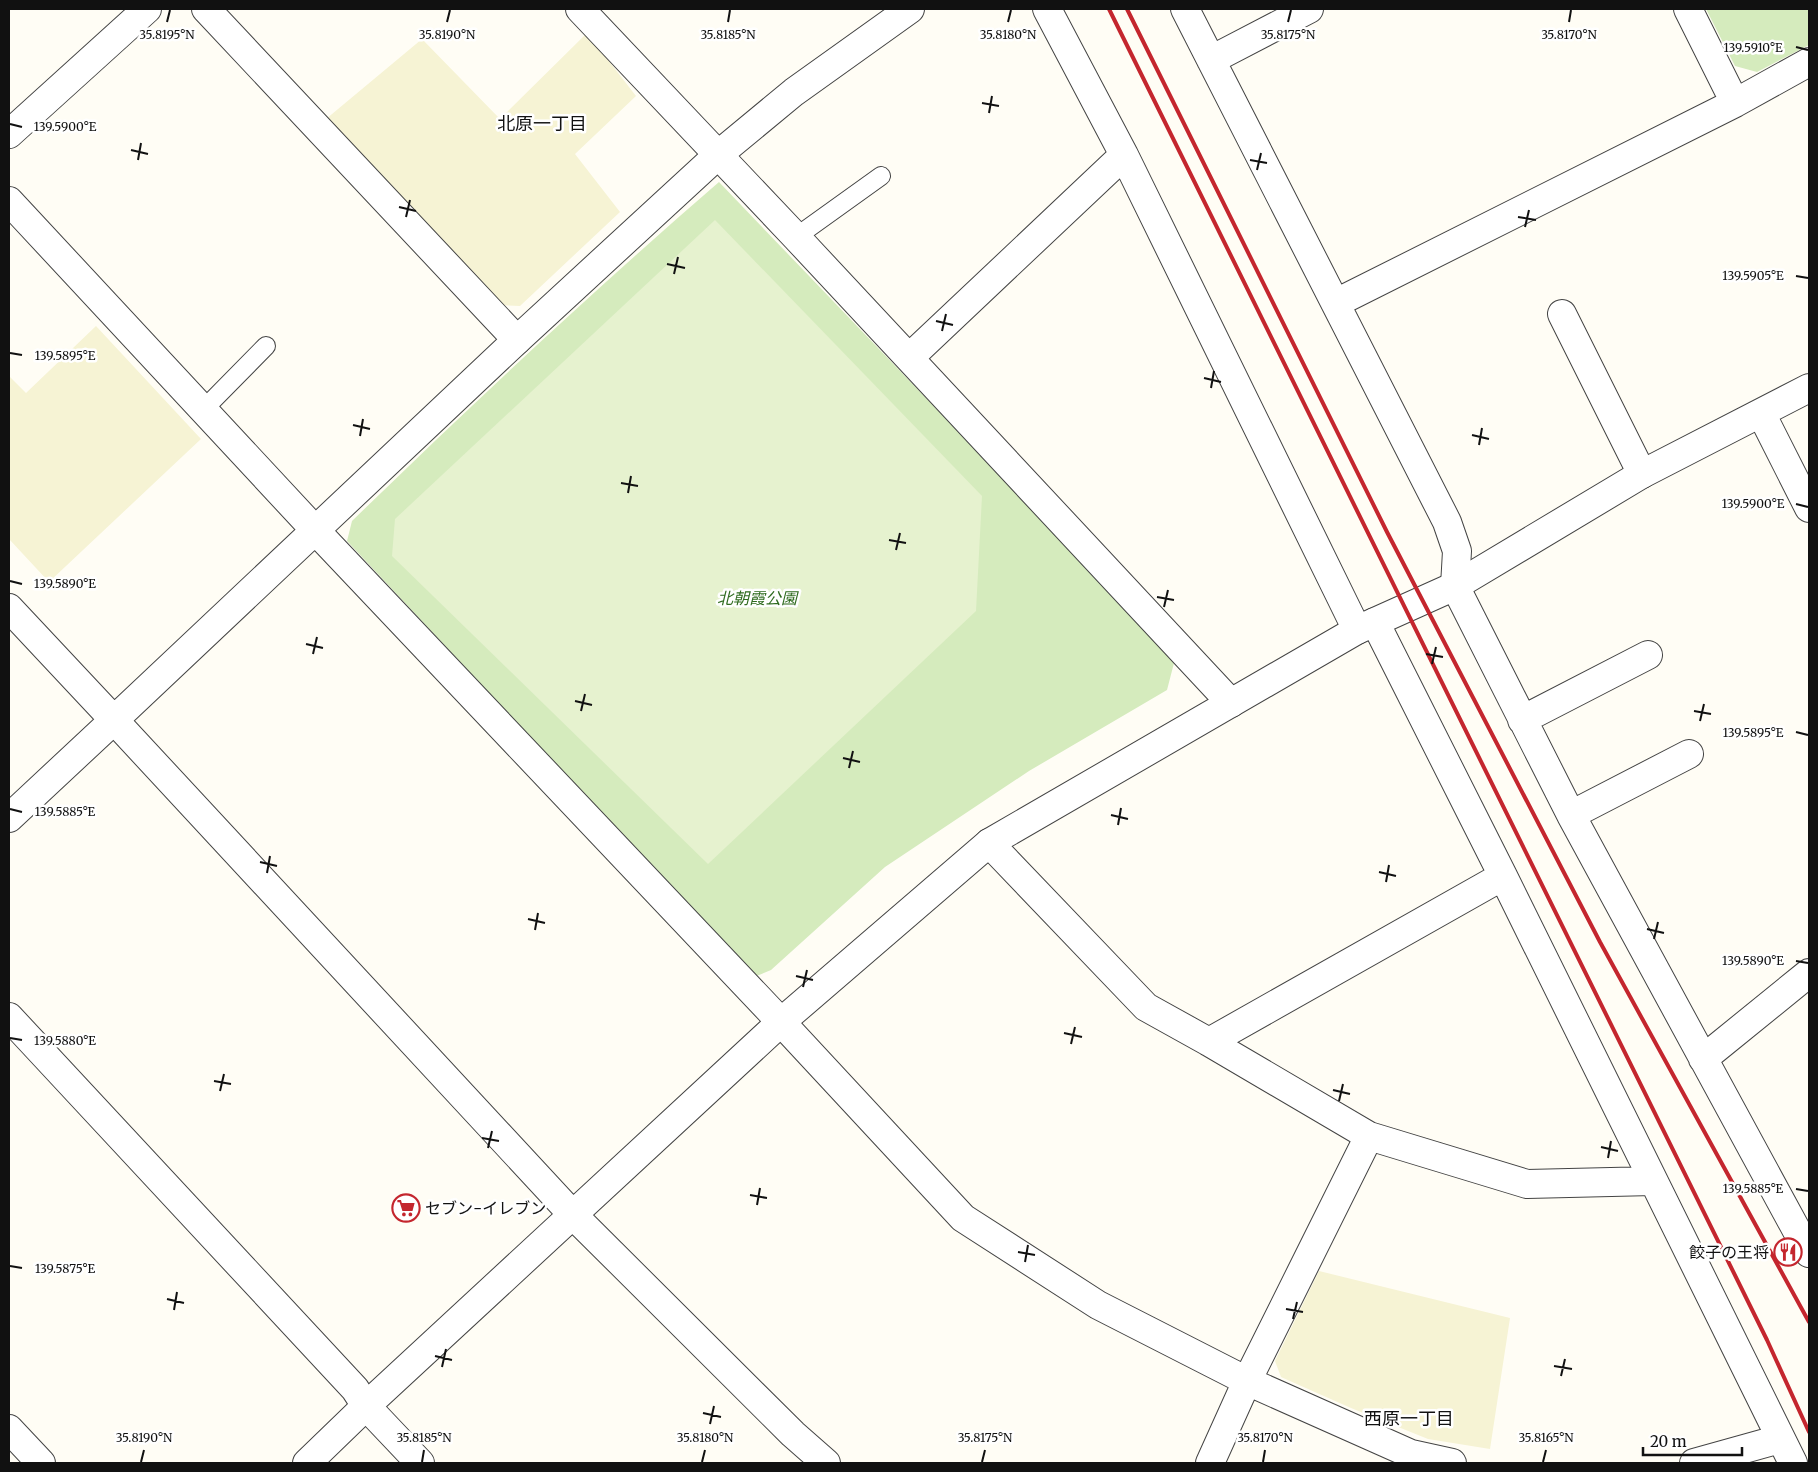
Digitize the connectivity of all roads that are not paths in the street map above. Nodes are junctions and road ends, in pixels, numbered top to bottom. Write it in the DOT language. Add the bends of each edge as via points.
graph roads {
  1 [pos="146,9"];
  2 [pos="206,9"];
  3 [pos="580,9"];
  4 [pos="1047,9"];
  5 [pos="1185,9"];
  6 [pos="1309,9"];
  7 [pos="1688,9"];
  8 [pos="902,11"];
  9 [pos="1212,60"];
  10 [pos="1809,62"];
  11 [pos="1735,103"];
  12 [pos="9,134"];
  13 [pos="719,154"];
  14 [pos="1124,155"];
  15 [pos="881,176"];
  16 [pos="9,201"];
  17 [pos="796,237"];
  18 [pos="1336,303"];
  19 [pos="1562,314"];
  20 [pos="517,340"];
  21 [pos="266,346"];
  22 [pos="909,358"];
  23 [pos="1809,388"];
  24 [pos="202,410"];
  25 [pos="1761,413"];
  26 [pos="1642,474"];
  27 [pos="1809,508"];
  28 [pos="315,530"];
  29 [pos="1454,586"];
  30 [pos="9,608"];
  31 [pos="1366,626"];
  32 [pos="1648,655"];
  33 [pos="1231,702"];
  34 [pos="114,720"];
  35 [pos="1522,720"];
  36 [pos="1689,754"];
  37 [pos="1571,815"];
  38 [pos="9,818"];
  39 [pos="989,843"];
  40 [pos="1503,876"];
  41 [pos="1809,973"];
  42 [pos="9,1017"];
  43 [pos="781,1022"];
  44 [pos="1209,1042"];
  45 [pos="1703,1058"];
  46 [pos="1369,1136"];
  47 [pos="1653,1181"];
  48 [pos="574,1215"];
  49 [pos="1809,1253"];
  50 [pos="1247,1381"];
  51 [pos="366,1406"];
  52 [pos="9,1429"];
  53 [pos="1780,1439"];
  54 [pos="41,1463"];
  55 [pos="307,1463"];
  56 [pos="420,1463"];
  57 [pos="826,1463"];
  58 [pos="1210,1463"];
  59 [pos="1452,1463"];
  60 [pos="1694,1463"];
  61 [pos="1793,1463"];
  1 -- 12 [label="street"];
  2 -- 20 [label="street"];
  3 -- 13 [label="street"];
  4 -- 14 [label="street"];
  5 -- 9 [label="street"];
  6 -- 9 [label="street"];
  7 -- 11 [label="street"];
  8 -- 13 [label="street" via="794,92"];
  9 -- 18 [label="street"];
  10 -- 11 [label="street"];
  11 -- 18 [label="street"];
  13 -- 17 [label="street"];
  13 -- 20 [label="street"];
  14 -- 22 [label="street"];
  14 -- 31 [label="street"];
  15 -- 17 [label="lane"];
  16 -- 24 [label="street"];
  17 -- 22 [label="street"];
  18 -- 29 [label="street" via="1447,522 1458,551"];
  19 -- 26 [label="street"];
  20 -- 28 [label="street"];
  21 -- 24 [label="lane"];
  22 -- 33 [label="street"];
  23 -- 25 [label="street"];
  24 -- 28 [label="street"];
  25 -- 26 [label="street"];
  25 -- 27 [label="street"];
  26 -- 29 [label="street"];
  28 -- 34 [label="street"];
  28 -- 43 [label="street"];
  29 -- 31 [label="street"];
  29 -- 35 [label="street"];
  30 -- 34 [label="street"];
  31 -- 33 [label="street"];
  31 -- 40 [label="street"];
  32 -- 35 [label="street"];
  33 -- 39 [label="street"];
  34 -- 38 [label="street"];
  34 -- 48 [label="street"];
  35 -- 37 [label="street"];
  36 -- 37 [label="street"];
  37 -- 45 [label="street"];
  39 -- 43 [label="street"];
  39 -- 44 [label="street" via="1146,1007"];
  40 -- 44 [label="street"];
  40 -- 47 [label="street"];
  41 -- 45 [label="street"];
  42 -- 51 [label="street" via="356,1389"];
  43 -- 48 [label="street"];
  43 -- 50 [label="street" via="963,1218 1098,1305"];
  44 -- 46 [label="street"];
  45 -- 49 [label="street"];
  46 -- 47 [label="street" via="1527,1184"];
  46 -- 50 [label="street"];
  47 -- 53 [label="street"];
  48 -- 51 [label="street"];
  48 -- 57 [label="street"];
  50 -- 58 [label="street"];
  50 -- 59 [label="street" via="1411,1454"];
  51 -- 55 [label="street"];
  51 -- 56 [label="street"];
  52 -- 54 [label="street"];
  53 -- 60 [label="street"];
  53 -- 61 [label="street"];
}
